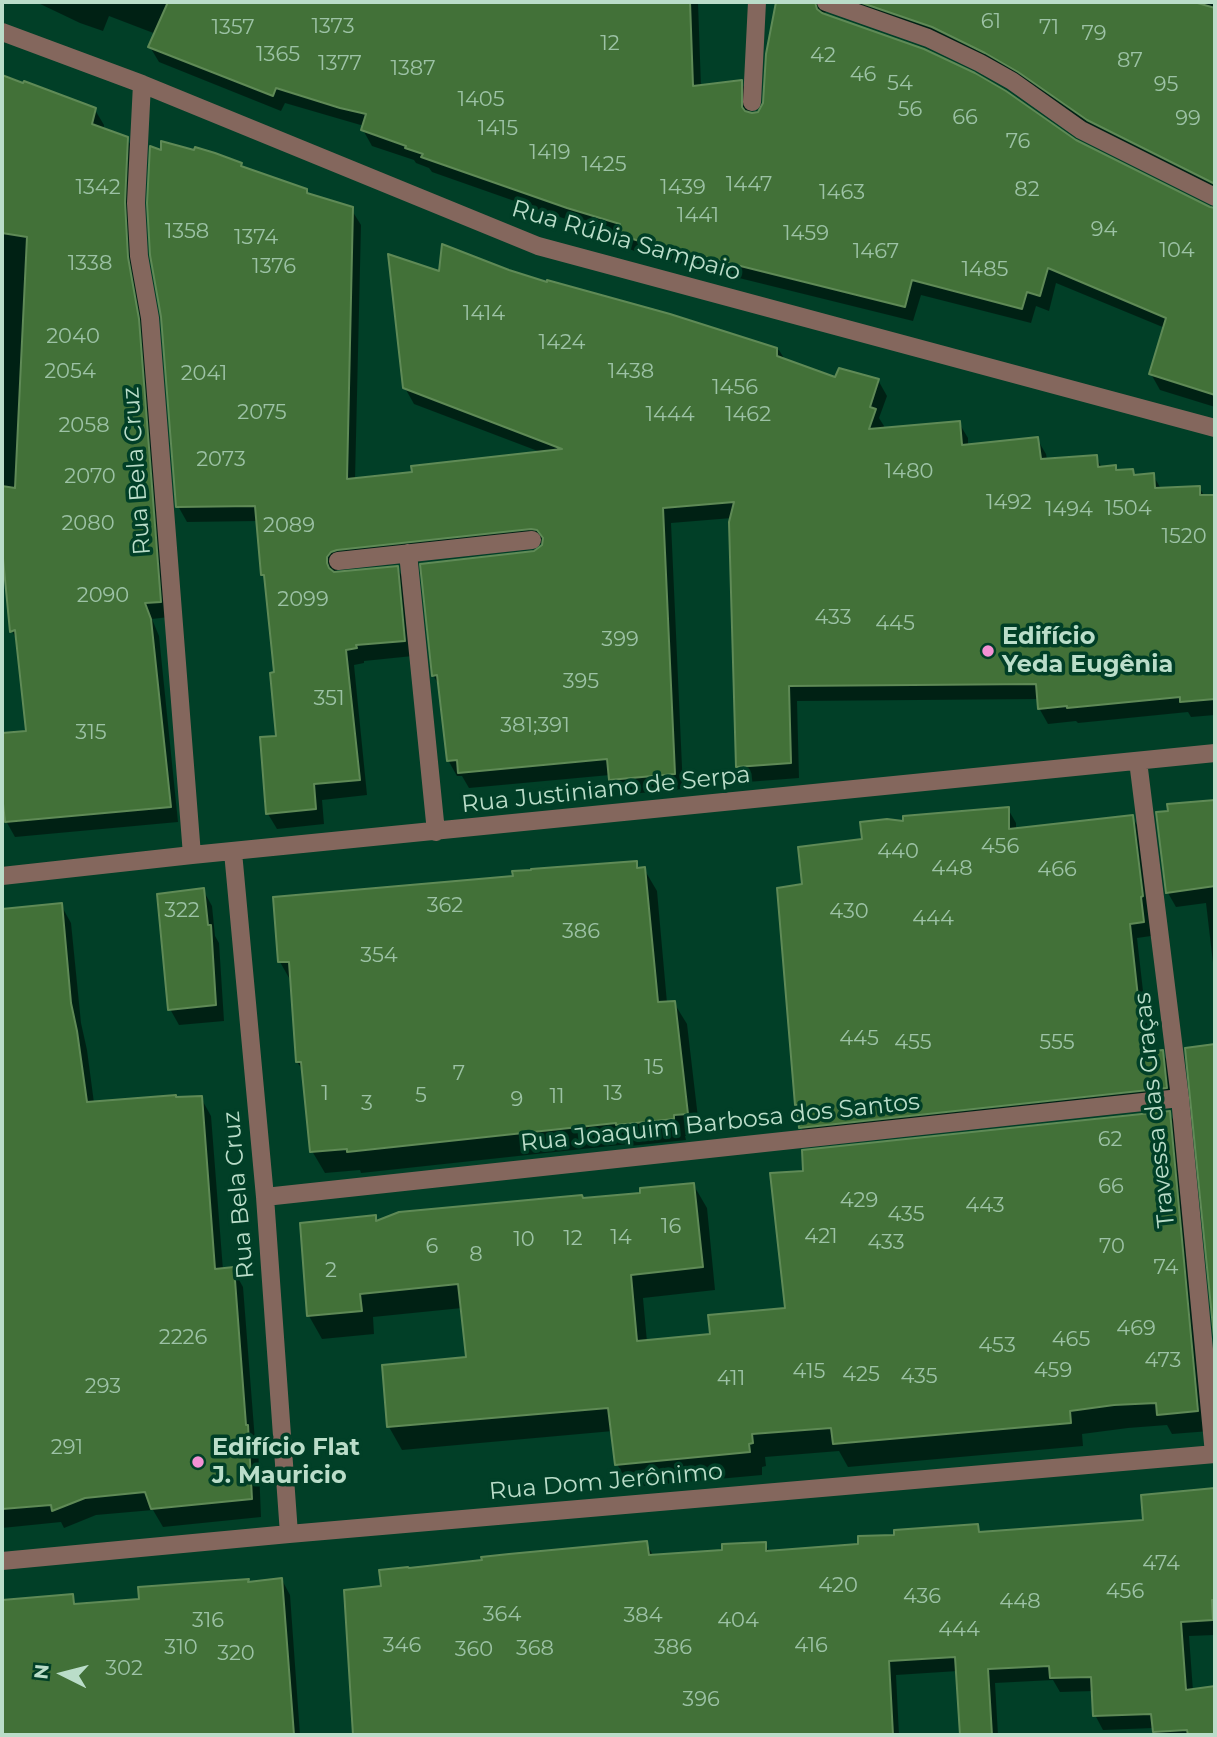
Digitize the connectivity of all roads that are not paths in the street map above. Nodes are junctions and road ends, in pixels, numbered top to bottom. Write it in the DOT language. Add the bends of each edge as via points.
graph roads {
  1 [pos="757,2"];
  2 [pos="826,2"];
  3 [pos="2,32"];
  4 [pos="142,83"];
  5 [pos="752,102"];
  6 [pos="1215,197"];
  7 [pos="1215,428"];
  8 [pos="532,540"];
  9 [pos="408,553"];
  10 [pos="338,561"];
  11 [pos="1215,753"];
  12 [pos="1138,761"];
  13 [pos="436,831"];
  14 [pos="233,852"];
  15 [pos="192,855"];
  16 [pos="2,876"];
  17 [pos="1180,1098"];
  18 [pos="265,1196"];
  19 [pos="1215,1454"];
  20 [pos="289,1534"];
  21 [pos="2,1561"];
  1 -- 5 [label="street"];
  2 -- 6 [label="street" via="928,38 980,63 1080,130"];
  3 -- 4 [label="street, Rua Rúbia Sampaio"];
  4 -- 7 [label="street, Rua Rúbia Sampaio" via="538,246"];
  4 -- 15 [label="street, Rua Bela Cruz" via="136,203 139,256 150,318"];
  8 -- 9 [label="street"];
  9 -- 10 [label="street"];
  9 -- 13 [label="street"];
  11 -- 12 [label="street, Rua Justiniano de Serpa"];
  12 -- 13 [label="street, Rua Justiniano de Serpa"];
  12 -- 17 [label="street, Travessa das Graças"];
  13 -- 14 [label="street, Rua Justiniano de Serpa"];
  14 -- 15 [label="street, Rua Justiniano de Serpa"];
  14 -- 18 [label="street, Rua Bela Cruz"];
  15 -- 16 [label="street, Rua Justiniano de Serpa"];
  17 -- 18 [label="street, Rua Joaquim Barbosa dos Santos"];
  17 -- 19 [label="street, Travessa das Graças"];
  18 -- 20 [label="street, Rua Bela Cruz"];
  19 -- 20 [label="street, Rua Dom Jerônimo"];
  20 -- 21 [label="street, Rua Dom Jerônimo"];
}
